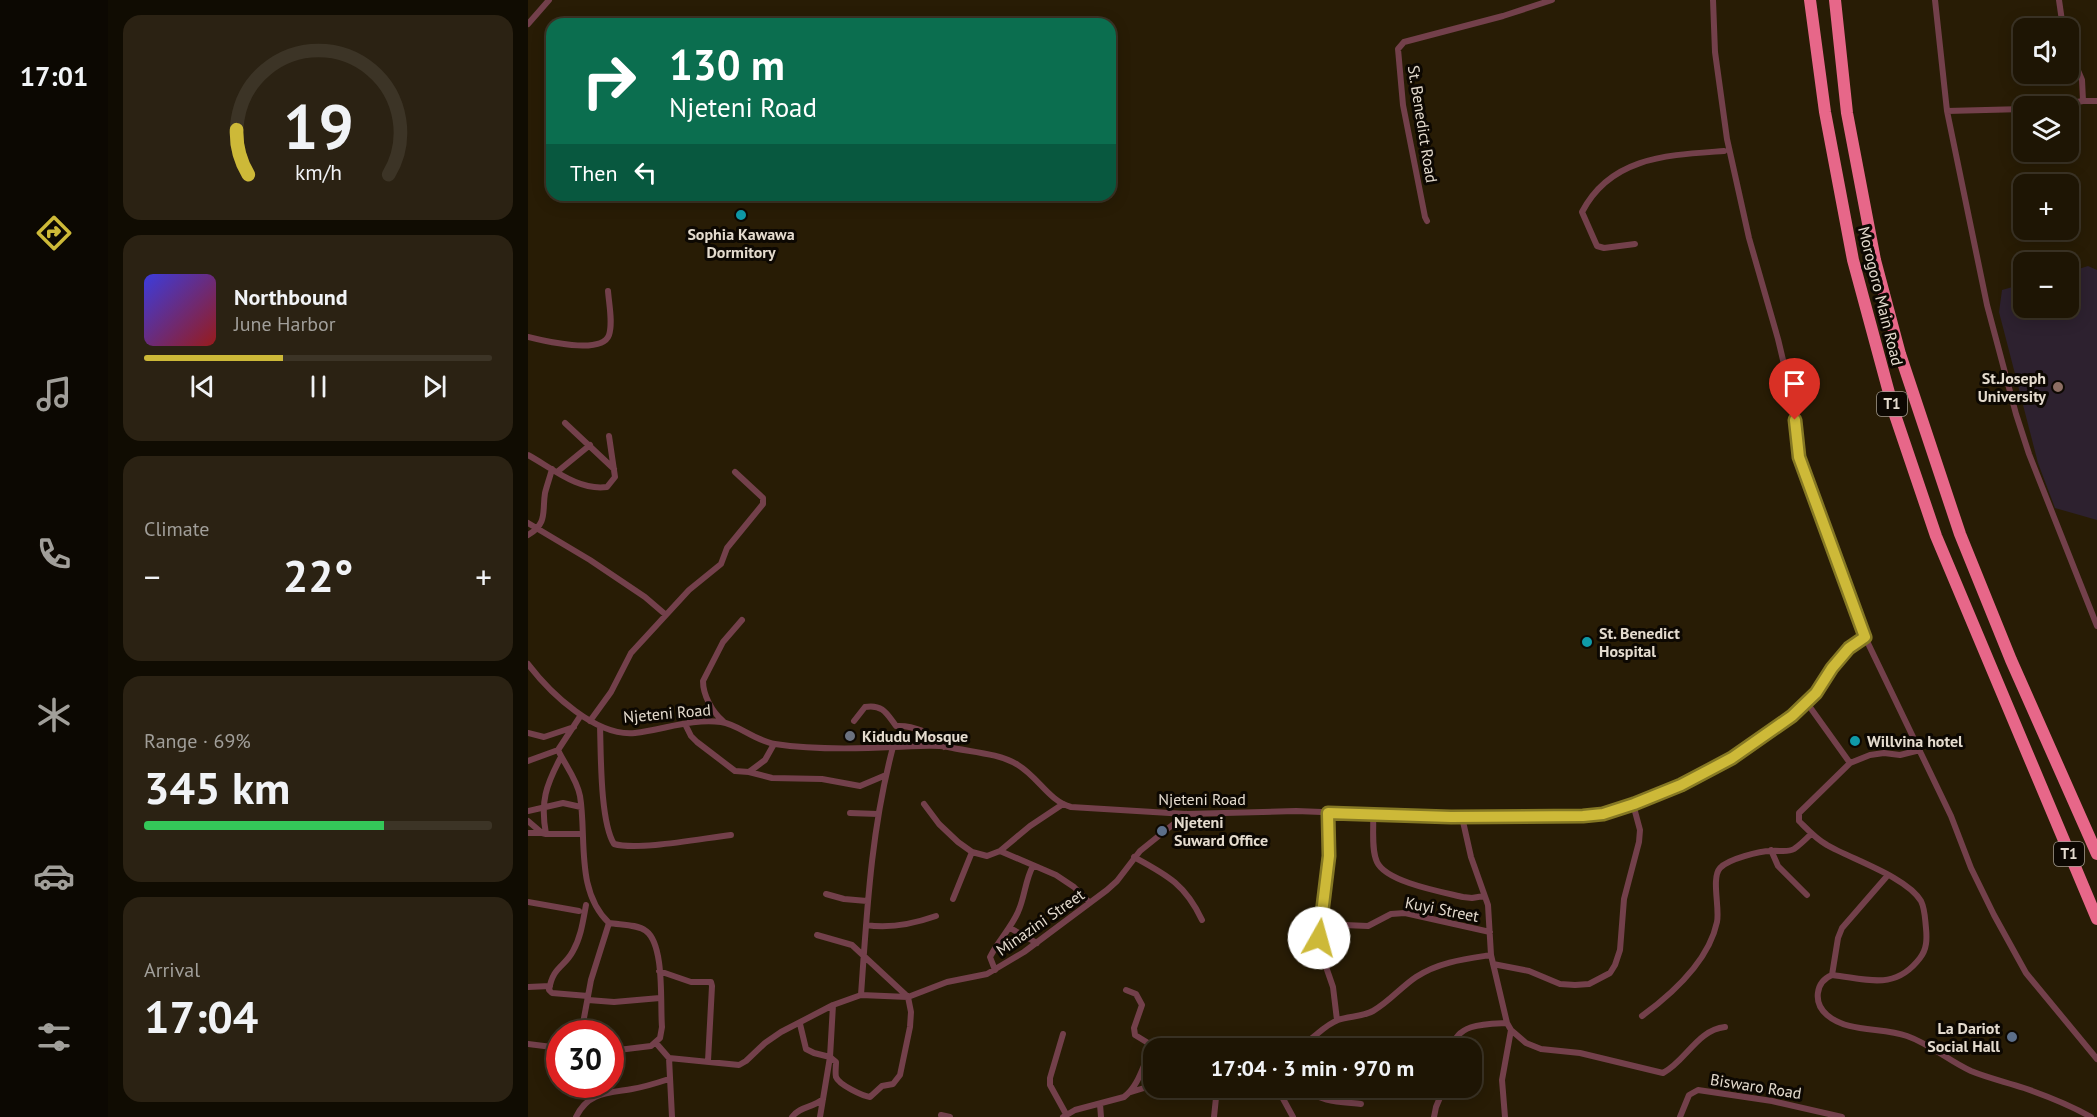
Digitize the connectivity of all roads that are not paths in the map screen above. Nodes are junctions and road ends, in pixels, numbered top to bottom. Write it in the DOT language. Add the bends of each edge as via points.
graph roads {
  1 [pos="549,0"];
  2 [pos="1552,0"];
  3 [pos="1713,0"];
  4 [pos="1810,0"];
  5 [pos="1835,0"];
  6 [pos="1935,0"];
  7 [pos="2059,0"];
  8 [pos="2062,18"];
  9 [pos="528,24"];
  10 [pos="2079,73"];
  11 [pos="2083,101"];
  12 [pos="2097,101"];
  13 [pos="2079,102"];
  14 [pos="2013,109"];
  15 [pos="1947,111"];
  16 [pos="1724,152"];
  17 [pos="1427,221"];
  18 [pos="1635,244"];
  19 [pos="608,291"];
  20 [pos="528,337"];
  21 [pos="565,423"];
  22 [pos="609,436"];
  23 [pos="590,446"];
  24 [pos="528,455"];
  25 [pos="615,469"];
  26 [pos="555,470"];
  27 [pos="735,472"];
  28 [pos="528,524"];
  29 [pos="537,530"];
  30 [pos="528,535"];
  31 [pos="666,615"];
  32 [pos="742,620"];
  33 [pos="2097,626"];
  34 [pos="1865,637"];
  35 [pos="528,664"];
  36 [pos="1807,703"];
  37 [pos="581,715"];
  38 [pos="590,721"];
  39 [pos="854,721"];
  40 [pos="723,722"];
  41 [pos="685,724"];
  42 [pos="600,726"];
  43 [pos="574,727"];
  44 [pos="528,733"];
  45 [pos="774,744"];
  46 [pos="893,747"];
  47 [pos="944,747"];
  48 [pos="558,750"];
  49 [pos="1920,750"];
  50 [pos="561,757"];
  51 [pos="528,760"];
  52 [pos="1850,763"];
  53 [pos="749,772"];
  54 [pos="886,775"];
  55 [pos="924,804"];
  56 [pos="1063,804"];
  57 [pos="1634,804"];
  58 [pos="580,807"];
  59 [pos="543,808"];
  60 [pos="528,811"];
  61 [pos="850,813"];
  62 [pos="1328,813"];
  63 [pos="878,814"];
  64 [pos="1186,814"];
  65 [pos="1373,815"];
  66 [pos="1462,817"];
  67 [pos="528,821"];
  68 [pos="528,832"];
  69 [pos="544,834"];
  70 [pos="582,834"];
  71 [pos="1811,834"];
  72 [pos="731,835"];
  73 [pos="1771,850"];
  74 [pos="1000,851"];
  75 [pos="972,852"];
  76 [pos="2097,854"];
  77 [pos="1134,857"];
  78 [pos="1033,866"];
  79 [pos="1888,875"];
  80 [pos="826,894"];
  81 [pos="1807,895"];
  82 [pos="1484,896"];
  83 [pos="953,899"];
  84 [pos="867,901"];
  85 [pos="528,902"];
  86 [pos="1090,903"];
  87 [pos="586,905"];
  88 [pos="579,911"];
  89 [pos="936,916"];
  90 [pos="2097,919"];
  91 [pos="1202,920"];
  92 [pos="609,923"];
  93 [pos="1320,924"];
  94 [pos="866,925"];
  95 [pos="1010,928"];
  96 [pos="1490,932"];
  97 [pos="818,935"];
  98 [pos="1037,943"];
  99 [pos="864,955"];
  100 [pos="1491,955"];
  101 [pos="1493,964"];
  102 [pos="995,970"];
  103 [pos="659,971"];
  104 [pos="1832,975"];
  105 [pos="550,986"];
  106 [pos="528,987"];
  107 [pos="1126,990"];
  108 [pos="861,995"];
  109 [pos="908,997"];
  110 [pos="588,998"];
  111 [pos="660,999"];
  112 [pos="833,1005"];
  113 [pos="1642,1016"];
  114 [pos="584,1020"];
  115 [pos="1337,1020"];
  116 [pos="1507,1023"];
  117 [pos="800,1024"];
  118 [pos="1725,1027"];
  119 [pos="1511,1030"];
  120 [pos="1062,1034"];
  121 [pos="1315,1038"];
  122 [pos="1456,1038"];
  123 [pos="1143,1040"];
  124 [pos="656,1043"];
  125 [pos="528,1044"];
  126 [pos="546,1046"];
  127 [pos="624,1051"];
  128 [pos="830,1057"];
  129 [pos="669,1058"];
  130 [pos="2097,1059"];
  131 [pos="708,1060"];
  132 [pos="1143,1067"];
  133 [pos="669,1079"];
  134 [pos="1143,1088"];
  135 [pos="1131,1092"];
  136 [pos="1216,1098"];
  137 [pos="1283,1098"];
  138 [pos="1323,1098"];
  139 [pos="1440,1098"];
  140 [pos="823,1099"];
  141 [pos="1100,1104"];
  142 [pos="1361,1104"];
  143 [pos="941,1115"];
  144 [pos="1065,1116"];
  145 [pos="576,1117"];
  146 [pos="672,1117"];
  147 [pos="792,1117"];
  148 [pos="820,1117"];
  149 [pos="950,1117"];
  150 [pos="1101,1117"];
  151 [pos="1214,1117"];
  152 [pos="1293,1117"];
  153 [pos="1434,1117"];
  154 [pos="1505,1117"];
  155 [pos="1680,1117"];
  156 [pos="1842,1117"];
  157 [pos="2091,1117"];
  1 -- 9 [label="street"];
  2 -- 17 [label="street, St. Benedict Road" via="1400,45 1403,105"];
  3 -- 34 [label="street" via="1715,52 1727,139 1793,402 1799,457"];
  4 -- 90 [label="highway, Morogoro Main Road / T1" via="1825,112 1853,260 1895,415 1936,536"];
  5 -- 76 [label="highway, Morogoro Main Road / T1" via="1850,124 1875,260 1900,354 1960,534"];
  6 -- 15 [label="street"];
  7 -- 8 [label="street"];
  10 -- 11 [label="street"];
  11 -- 12 [label="street"];
  11 -- 13 [label="street"];
  14 -- 15 [label="street"];
  15 -- 33 [label="street" via="1987,305 2016,414"];
  16 -- 18 [label="street" via="1676,154 1634,164 1620,171 1589,199 1582,212 1597,246"];
  19 -- 20 [label="street" via="610,328 604,342 574,344"];
  21 -- 23 [label="street"];
  22 -- 25 [label="street"];
  23 -- 25 [label="street"];
  23 -- 26 [label="street"];
  24 -- 26 [label="street"];
  25 -- 26 [label="street" via="612,483 598,488"];
  26 -- 29 [label="street"];
  27 -- 31 [label="street" via="763,498 763,504 727,548 721,564"];
  28 -- 29 [label="street"];
  29 -- 30 [label="street"];
  29 -- 31 [label="street" via="590,560"];
  31 -- 38 [label="street" via="631,653 611,692"];
  32 -- 40 [label="street" via="723,642 703,681 716,716"];
  34 -- 36 [label="street, Njeteni Road" via="1849,648"];
  34 -- 49 [label="street"];
  35 -- 37 [label="street, Njeteni Road"];
  36 -- 52 [label="street"];
  36 -- 57 [label="street, Njeteni Road" via="1732,758"];
  37 -- 38 [label="street, Njeteni Road"];
  37 -- 43 [label="street"];
  38 -- 42 [label="street, Njeteni Road"];
  39 -- 47 [label="street" via="865,707 882,708 896,726 920,729"];
  40 -- 41 [label="street, Njeteni Road"];
  40 -- 45 [label="street, Njeteni Road"];
  41 -- 42 [label="street, Njeteni Road" via="623,734"];
  41 -- 53 [label="street" via="696,742 732,769"];
  42 -- 72 [label="street" via="605,803 614,844 649,845"];
  43 -- 44 [label="street" via="544,738"];
  43 -- 48 [label="street"];
  45 -- 46 [label="street, Njeteni Road"];
  45 -- 53 [label="street" via="765,760"];
  46 -- 47 [label="street, Njeteni Road"];
  46 -- 54 [label="street"];
  47 -- 56 [label="street, Njeteni Road" via="1017,764"];
  48 -- 50 [label="street"];
  48 -- 51 [label="street"];
  49 -- 52 [label="street" via="1870,755"];
  49 -- 130 [label="street" via="1971,868 2026,974"];
  50 -- 58 [label="street" via="577,785"];
  50 -- 59 [label="street" via="548,780"];
  52 -- 71 [label="street" via="1799,813 1800,821"];
  53 -- 54 [label="street" via="855,786"];
  54 -- 63 [label="street"];
  55 -- 75 [label="street" via="950,836"];
  56 -- 64 [label="street, Njeteni Road"];
  56 -- 74 [label="street"];
  57 -- 66 [label="street, Njeteni Road" via="1583,816"];
  57 -- 101 [label="street" via="1639,842 1624,899 1620,951 1610,973 1589,984 1560,984 1529,971"];
  58 -- 59 [label="street" via="563,803"];
  58 -- 70 [label="street"];
  59 -- 60 [label="street"];
  59 -- 69 [label="street"];
  61 -- 63 [label="street"];
  62 -- 64 [label="street, Njeteni Road"];
  62 -- 65 [label="street, Njeteni Road"];
  62 -- 93 [label="street" via="1329,856"];
  63 -- 84 [label="street"];
  64 -- 77 [label="street, Minazini Street"];
  65 -- 66 [label="street, Njeteni Road"];
  65 -- 82 [label="street" via="1375,855 1383,870 1398,879 1463,897"];
  66 -- 82 [label="street"];
  67 -- 69 [label="street"];
  68 -- 69 [label="street"];
  69 -- 70 [label="street"];
  70 -- 92 [label="street" via="592,900"];
  71 -- 73 [label="street" via="1794,849"];
  71 -- 79 [label="street"];
  73 -- 81 [label="street" via="1779,866"];
  73 -- 113 [label="street" via="1728,863 1718,870 1718,917 1710,943 1668,995"];
  74 -- 75 [label="street" via="987,856"];
  74 -- 78 [label="street"];
  75 -- 83 [label="street"];
  77 -- 86 [label="street, Minazini Street" via="1117,881"];
  77 -- 91 [label="street" via="1182,888"];
  78 -- 86 [label="street" via="1056,875"];
  78 -- 95 [label="street"];
  79 -- 104 [label="street" via="1842,928"];
  79 -- 104 [label="street" via="1920,900 1927,936 1924,954 1900,977 1889,981"];
  80 -- 84 [label="street"];
  82 -- 96 [label="street"];
  84 -- 94 [label="street"];
  85 -- 88 [label="street"];
  86 -- 98 [label="street, Minazini Street"];
  87 -- 105 [label="street" via="573,951 554,972"];
  89 -- 94 [label="street" via="882,928"];
  92 -- 103 [label="street" via="645,930 658,949"];
  92 -- 110 [label="street"];
  93 -- 96 [label="street, Kuyi Street" via="1368,926 1391,914 1405,913"];
  93 -- 115 [label="street" via="1319,938 1333,987"];
  94 -- 99 [label="street"];
  95 -- 98 [label="street"];
  95 -- 102 [label="street" via="990,957"];
  96 -- 100 [label="street"];
  97 -- 99 [label="street" via="847,942"];
  98 -- 102 [label="street, Minazini Street"];
  99 -- 108 [label="street"];
  99 -- 109 [label="street"];
  100 -- 101 [label="street"];
  100 -- 115 [label="street" via="1432,968 1375,1010"];
  101 -- 116 [label="street"];
  102 -- 109 [label="street, Minazini Street"];
  103 -- 111 [label="street"];
  103 -- 131 [label="street" via="691,982 711,982"];
  104 -- 157 [label="street" via="1820,984 1818,992 1819,1004 1828,1016 1848,1026 1905,1035 1972,1071 2046,1096"];
  105 -- 106 [label="street"];
  105 -- 110 [label="street" via="552,993"];
  107 -- 123 [label="street" via="1136,994 1142,1005 1134,1028 1135,1035"];
  108 -- 109 [label="street, Minazini Street"];
  108 -- 112 [label="street, Minazini Street"];
  109 -- 128 [label="street" via="910,1027 900,1075 893,1084 882,1086 870,1097 859,1094 837,1079 836,1062"];
  110 -- 111 [label="street" via="614,1002"];
  110 -- 114 [label="street"];
  111 -- 124 [label="street" via="662,1027"];
  112 -- 117 [label="street, Minazini Street"];
  112 -- 128 [label="street"];
  115 -- 121 [label="street"];
  116 -- 119 [label="street"];
  116 -- 122 [label="street" via="1488,1023 1464,1030"];
  117 -- 128 [label="street" via="806,1049"];
  117 -- 131 [label="street, Minazini Street" via="781,1032 739,1065"];
  118 -- 119 [label="street" via="1692,1046 1663,1073 1580,1053 1541,1049"];
  119 -- 154 [label="street" via="1502,1080"];
  120 -- 144 [label="street" via="1050,1085"];
  124 -- 127 [label="street"];
  124 -- 129 [label="street"];
  125 -- 126 [label="street"];
  128 -- 140 [label="street"];
  129 -- 131 [label="street, Minazini Street"];
  129 -- 133 [label="street"];
  132 -- 135 [label="street"];
  133 -- 145 [label="street" via="600,1093 584,1104"];
  133 -- 146 [label="street"];
  134 -- 135 [label="street"];
  135 -- 141 [label="street"];
  136 -- 151 [label="street"];
  137 -- 152 [label="street"];
  138 -- 142 [label="street"];
  139 -- 153 [label="street"];
  140 -- 147 [label="street" via="801,1108"];
  140 -- 148 [label="street"];
  141 -- 144 [label="street"];
  141 -- 150 [label="street"];
  143 -- 149 [label="street"];
  155 -- 156 [label="street, Biswaro Road" via="1689,1095 1698,1090"];
}
